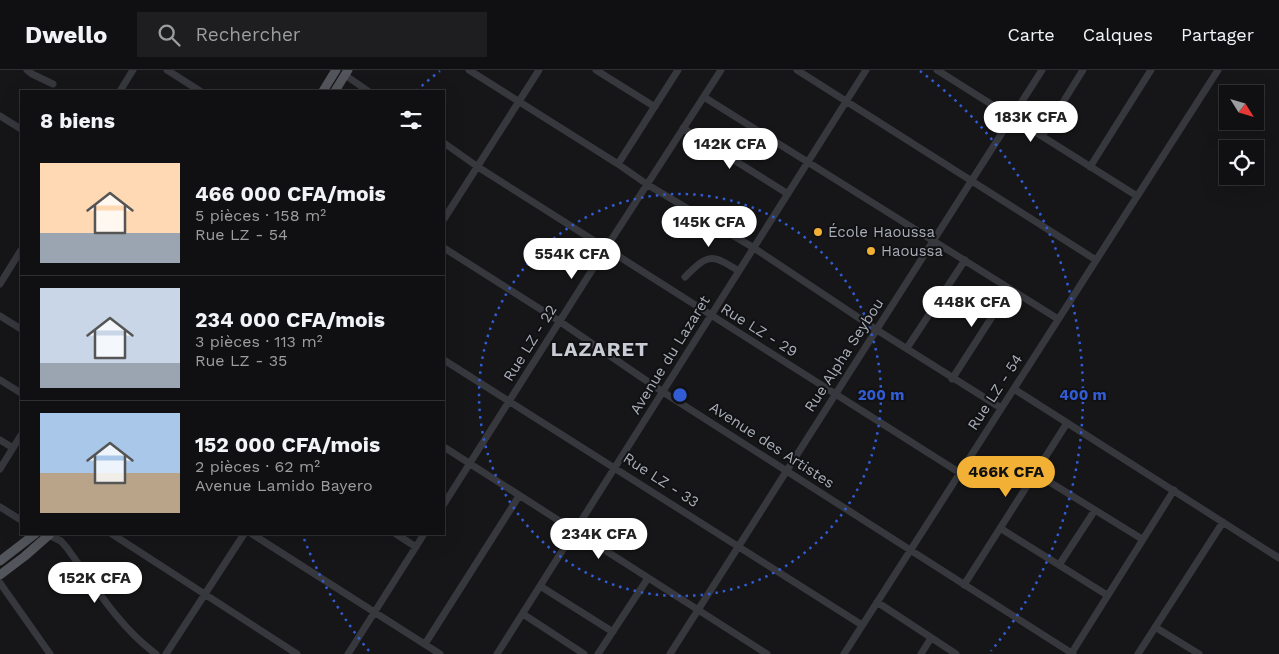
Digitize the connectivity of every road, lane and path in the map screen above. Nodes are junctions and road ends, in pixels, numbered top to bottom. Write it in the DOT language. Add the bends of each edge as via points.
graph roads {
  1 [pos="27,70"];
  2 [pos="134,70"];
  3 [pos="167,70"];
  4 [pos="469,70"];
  5 [pos="539,70"];
  6 [pos="596,70"];
  7 [pos="614,70"];
  8 [pos="678,70"];
  9 [pos="721,70"];
  10 [pos="797,70"];
  11 [pos="866,70"];
  12 [pos="937,70"];
  13 [pos="1042,70"];
  14 [pos="1083,70"];
  15 [pos="1151,70"];
  16 [pos="1218,70"];
  17 [pos="332,72"];
  18 [pos="347,73"];
  19 [pos="609,78"];
  20 [pos="53,84"];
  21 [pos="121,90"];
  22 [pos="198,90"];
  23 [pos="323,90"];
  24 [pos="335,90"];
  25 [pos="367,90"];
  26 [pos="704,97"];
  27 [pos="519,102"];
  28 [pos="846,102"];
  29 [pos="655,107"];
  30 [pos="0,116"];
  31 [pos="1012,118"];
  32 [pos="20,128"];
  33 [pos="684,128"];
  34 [pos="1042,136"];
  35 [pos="445,144"];
  36 [pos="808,162"];
  37 [pos="618,164"];
  38 [pos="478,167"];
  39 [pos="1090,167"];
  40 [pos="970,182"];
  41 [pos="648,185"];
  42 [pos="788,194"];
  43 [pos="1137,196"];
  44 [pos="445,217"];
  45 [pos="933,240"];
  46 [pos="606,248"];
  47 [pos="754,248"];
  48 [pos="445,249"];
  49 [pos="18,260"];
  50 [pos="964,260"];
  51 [pos="1096,260"];
  52 [pos="739,271"];
  53 [pos="685,277"];
  54 [pos="0,284"];
  55 [pos="1010,289"];
  56 [pos="0,316"];
  57 [pos="711,316"];
  58 [pos="1058,319"];
  59 [pos="559,321"];
  60 [pos="20,328"];
  61 [pos="876,330"];
  62 [pos="906,348"];
  63 [pos="445,361"];
  64 [pos="952,379"];
  65 [pos="0,380"];
  66 [pos="1014,389"];
  67 [pos="20,392"];
  68 [pos="663,392"];
  69 [pos="835,394"];
  70 [pos="509,402"];
  71 [pos="1001,408"];
  72 [pos="1068,423"];
  73 [pos="20,437"];
  74 [pos="0,440"];
  75 [pos="13,448"];
  76 [pos="445,448"];
  77 [pos="470,464"];
  78 [pos="615,467"];
  79 [pos="0,469"];
  80 [pos="786,470"];
  81 [pos="960,473"];
  82 [pos="1036,473"];
  83 [pos="1174,490"];
  84 [pos="519,496"];
  85 [pos="445,502"];
  86 [pos="0,507"];
  87 [pos="1095,510"];
  88 [pos="20,519"];
  89 [pos="1223,522"];
  90 [pos="1000,528"];
  91 [pos="575,532"];
  92 [pos="34,535"];
  93 [pos="47,535"];
  94 [pos="50,535"];
  95 [pos="114,535"];
  96 [pos="243,535"];
  97 [pos="254,535"];
  98 [pos="398,535"];
  99 [pos="423,535"];
  100 [pos="1142,540"];
  101 [pos="738,546"];
  102 [pos="416,547"];
  103 [pos="911,550"];
  104 [pos="1279,558"];
  105 [pos="0,561"];
  106 [pos="1059,565"];
  107 [pos="0,575"];
  108 [pos="648,578"];
  109 [pos="0,583"];
  110 [pos="540,586"];
  111 [pos="964,586"];
  112 [pos="205,594"];
  113 [pos="1107,595"];
  114 [pos="877,602"];
  115 [pos="698,610"];
  116 [pos="375,613"];
  117 [pos="522,614"];
  118 [pos="862,625"];
  119 [pos="1156,627"];
  120 [pos="613,632"];
  121 [pos="931,638"];
  122 [pos="425,644"];
  123 [pos="50,654"];
  124 [pos="156,654"];
  125 [pos="166,654"];
  126 [pos="297,654"];
  127 [pos="348,654"];
  128 [pos="440,654"];
  129 [pos="497,654"];
  130 [pos="584,654"];
  131 [pos="598,654"];
  132 [pos="670,654"];
  133 [pos="768,654"];
  134 [pos="844,654"];
  135 [pos="921,654"];
  136 [pos="956,654"];
  137 [pos="1072,654"];
  138 [pos="1138,654"];
  139 [pos="1199,654"];
  1 -- 20 [label="street"];
  2 -- 21 [label="street"];
  3 -- 22 [label="street"];
  4 -- 27 [label="street"];
  5 -- 27 [label="street"];
  6 -- 19 [label="street"];
  7 -- 19 [label="street"];
  8 -- 29 [label="street"];
  9 -- 26 [label="street, Rue LZ - 22"];
  10 -- 28 [label="street"];
  11 -- 28 [label="street, Avenue du Lazaret"];
  12 -- 31 [label="street"];
  13 -- 31 [label="street, Rue Alpha Seybou"];
  14 -- 34 [label="street"];
  15 -- 39 [label="street"];
  16 -- 43 [label="street, Rue LZ - 54"];
  17 -- 23 [label="main road"];
  18 -- 24 [label="main road"];
  18 -- 25 [label="street"];
  19 -- 29 [label="street"];
  26 -- 33 [label="street, Rue LZ - 22"];
  26 -- 36 [label="street"];
  27 -- 37 [label="street"];
  27 -- 38 [label="street"];
  28 -- 36 [label="street, Avenue du Lazaret"];
  28 -- 40 [label="street"];
  29 -- 37 [label="street"];
  30 -- 32 [label="street"];
  31 -- 34 [label="street"];
  31 -- 40 [label="street, Rue Alpha Seybou"];
  33 -- 41 [label="street, Rue LZ - 22"];
  33 -- 42 [label="street"];
  34 -- 39 [label="street"];
  35 -- 38 [label="street, Rue LZ - 29"];
  36 -- 42 [label="street, Avenue du Lazaret"];
  36 -- 45 [label="street"];
  37 -- 41 [label="street"];
  38 -- 44 [label="street"];
  38 -- 46 [label="street, Rue LZ - 29"];
  39 -- 43 [label="street"];
  40 -- 45 [label="street, Rue Alpha Seybou"];
  40 -- 51 [label="street"];
  41 -- 46 [label="street, Rue LZ - 22"];
  41 -- 47 [label="street"];
  42 -- 47 [label="street, Avenue du Lazaret"];
  43 -- 51 [label="street, Rue LZ - 54"];
  45 -- 50 [label="street"];
  45 -- 61 [label="street, Rue Alpha Seybou"];
  46 -- 57 [label="street, Rue LZ - 29"];
  46 -- 59 [label="street, Rue LZ - 22"];
  47 -- 52 [label="street, Avenue du Lazaret"];
  47 -- 61 [label="street"];
  48 -- 59 [label="street, Avenue des Artistes"];
  49 -- 54 [label="street"];
  50 -- 55 [label="street"];
  50 -- 62 [label="street"];
  51 -- 58 [label="street, Rue LZ - 54"];
  52 -- 53 [label="street" via="713,258 705,259"];
  52 -- 57 [label="street, Avenue du Lazaret"];
  55 -- 58 [label="street"];
  55 -- 64 [label="street"];
  56 -- 60 [label="street"];
  57 -- 68 [label="street, Avenue du Lazaret"];
  57 -- 69 [label="street, Rue LZ - 29"];
  58 -- 66 [label="street, Rue LZ - 54"];
  59 -- 68 [label="street, Avenue des Artistes"];
  59 -- 70 [label="street, Rue LZ - 22"];
  61 -- 62 [label="street"];
  61 -- 69 [label="street, Rue Alpha Seybou"];
  62 -- 64 [label="street"];
  63 -- 70 [label="street, Rue LZ - 33"];
  64 -- 71 [label="street"];
  65 -- 67 [label="street"];
  66 -- 71 [label="street, Rue LZ - 54"];
  66 -- 72 [label="street"];
  68 -- 78 [label="street, Avenue du Lazaret"];
  68 -- 80 [label="street, Avenue des Artistes"];
  69 -- 80 [label="street, Rue Alpha Seybou"];
  69 -- 81 [label="street, Rue LZ - 29"];
  70 -- 77 [label="street, Rue LZ - 22"];
  70 -- 78 [label="street, Rue LZ - 33"];
  71 -- 81 [label="street, Rue LZ - 54"];
  72 -- 82 [label="street"];
  72 -- 83 [label="street"];
  73 -- 75 [label="street"];
  74 -- 75 [label="street"];
  75 -- 79 [label="street"];
  76 -- 77 [label="street"];
  77 -- 84 [label="street"];
  77 -- 85 [label="street, Rue LZ - 22"];
  78 -- 91 [label="street, Avenue du Lazaret"];
  78 -- 101 [label="street, Rue LZ - 33"];
  80 -- 101 [label="street, Rue Alpha Seybou"];
  80 -- 103 [label="street, Avenue des Artistes"];
  81 -- 103 [label="street, Rue LZ - 54"];
  82 -- 87 [label="street"];
  82 -- 90 [label="street"];
  83 -- 89 [label="street"];
  83 -- 100 [label="street"];
  84 -- 91 [label="street"];
  84 -- 122 [label="street"];
  86 -- 88 [label="street"];
  87 -- 100 [label="street"];
  87 -- 106 [label="street"];
  89 -- 104 [label="street"];
  89 -- 119 [label="street"];
  90 -- 106 [label="street"];
  90 -- 111 [label="street"];
  91 -- 108 [label="street"];
  91 -- 110 [label="street, Avenue du Lazaret"];
  92 -- 105 [label="main road"];
  93 -- 107 [label="main road"];
  94 -- 124 [label="street" via="67,548 128,630"];
  95 -- 112 [label="street"];
  96 -- 112 [label="street"];
  97 -- 116 [label="street"];
  98 -- 102 [label="street"];
  99 -- 102 [label="street"];
  100 -- 113 [label="street"];
  101 -- 115 [label="street, Rue Alpha Seybou"];
  101 -- 118 [label="street, Rue LZ - 33"];
  102 -- 116 [label="street"];
  103 -- 111 [label="street, Avenue des Artistes"];
  103 -- 114 [label="street, Rue LZ - 54"];
  106 -- 113 [label="street"];
  108 -- 115 [label="street"];
  108 -- 120 [label="street"];
  109 -- 123 [label="street"];
  110 -- 117 [label="street, Avenue du Lazaret"];
  110 -- 120 [label="street"];
  111 -- 137 [label="street, Avenue des Artistes"];
  112 -- 125 [label="street"];
  112 -- 126 [label="street"];
  113 -- 137 [label="street"];
  114 -- 118 [label="street, Rue LZ - 54"];
  114 -- 121 [label="street"];
  115 -- 132 [label="street, Rue Alpha Seybou"];
  115 -- 133 [label="street"];
  116 -- 122 [label="street"];
  116 -- 127 [label="street"];
  117 -- 129 [label="street, Avenue du Lazaret"];
  117 -- 130 [label="street"];
  118 -- 134 [label="street, Rue LZ - 54"];
  119 -- 138 [label="street"];
  119 -- 139 [label="street"];
  120 -- 131 [label="street"];
  121 -- 135 [label="street"];
  121 -- 136 [label="street"];
  122 -- 128 [label="street"];
}
